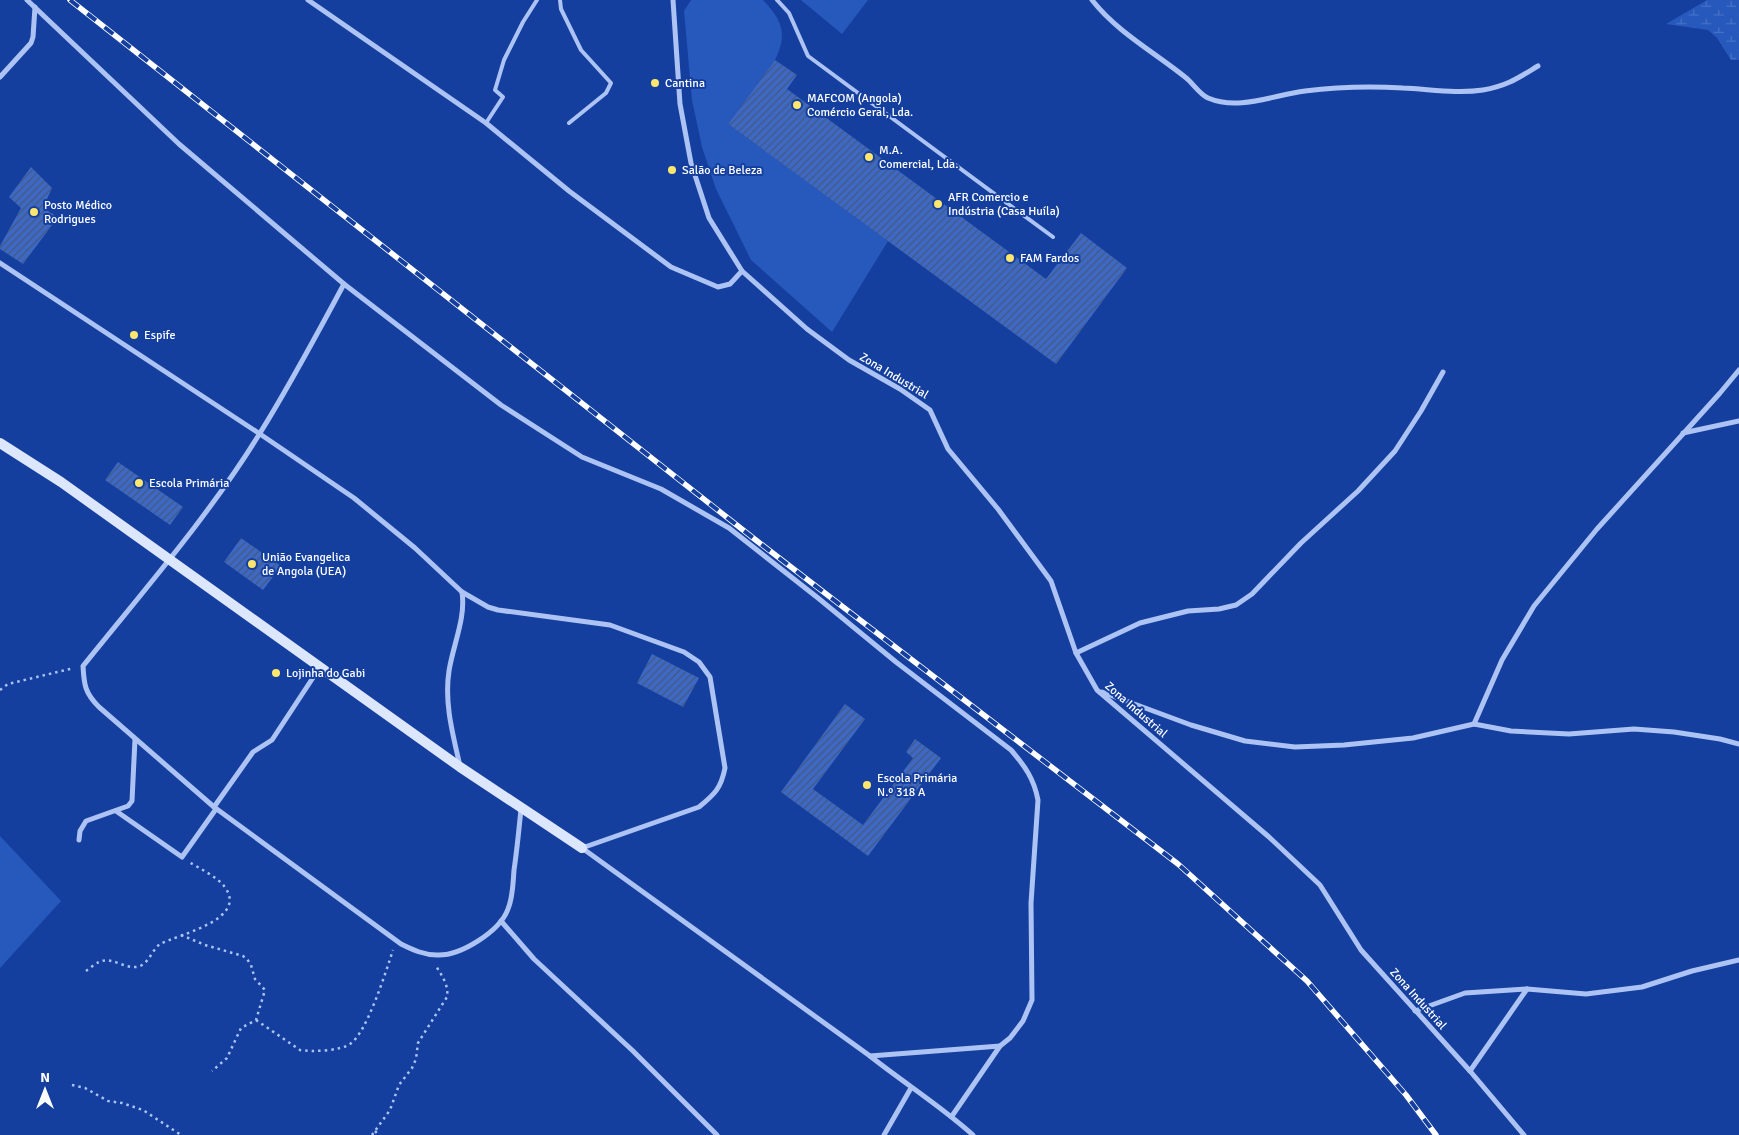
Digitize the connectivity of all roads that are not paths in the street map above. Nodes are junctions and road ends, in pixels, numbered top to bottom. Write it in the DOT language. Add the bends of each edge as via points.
graph roads {
  1 [pos="27,0"];
  2 [pos="308,0"];
  3 [pos="537,0"];
  4 [pos="560,0"];
  5 [pos="673,0"];
  6 [pos="777,0"];
  7 [pos="1092,0"];
  8 [pos="35,7"];
  9 [pos="1538,66"];
  10 [pos="0,76"];
  11 [pos="486,123"];
  12 [pos="569,123"];
  13 [pos="1053,237"];
  14 [pos="0,263"];
  15 [pos="742,271"];
  16 [pos="344,284"];
  17 [pos="1739,370"];
  18 [pos="1443,372"];
  19 [pos="1739,421"];
  20 [pos="1683,433"];
  21 [pos="260,434"];
  22 [pos="0,443"];
  23 [pos="169,559"];
  24 [pos="462,592"];
  25 [pos="1076,653"];
  26 [pos="320,667"];
  27 [pos="1097,690"];
  28 [pos="1474,724"];
  29 [pos="135,739"];
  30 [pos="1739,744"];
  31 [pos="460,767"];
  32 [pos="522,806"];
  33 [pos="215,808"];
  34 [pos="116,811"];
  35 [pos="79,840"];
  36 [pos="582,848"];
  37 [pos="501,921"];
  38 [pos="1739,960"];
  39 [pos="1526,989"];
  40 [pos="1415,1011"];
  41 [pos="1000,1046"];
  42 [pos="870,1056"];
  43 [pos="1470,1071"];
  44 [pos="911,1088"];
  45 [pos="952,1116"];
  46 [pos="717,1135"];
  47 [pos="884,1135"];
  48 [pos="973,1135"];
  49 [pos="1524,1135"];
  1 -- 8 [label="street"];
  2 -- 11 [label="street"];
  3 -- 11 [label="lane" via="522,22 504,60 495,90 503,97"];
  4 -- 12 [label="lane" via="561,9 581,50 611,83 606,93"];
  5 -- 15 [label="street, Zona Industrial" via="680,104 691,163 709,218"];
  6 -- 13 [label="lane" via="789,13 808,56"];
  7 -- 9 [label="street" via="1121,30 1175,68 1206,97 1230,103 1304,91 1382,87 1482,90 1509,84"];
  8 -- 10 [label="street" via="31,43"];
  8 -- 16 [label="street" via="179,144"];
  11 -- 15 [label="street" via="569,191 671,267 718,287 730,284"];
  14 -- 21 [label="street"];
  15 -- 25 [label="street, Zona Industrial" via="807,329 849,360 930,410 948,449 998,509 1051,581"];
  16 -- 21 [label="street"];
  16 -- 41 [label="street" via="501,405 582,457 661,489 729,528 1011,750 1027,767 1036,785 1038,800 1031,903 1032,1000 1023,1021"];
  17 -- 20 [label="street"];
  18 -- 25 [label="street" via="1395,451 1252,594 1236,605 1188,611 1140,623"];
  19 -- 20 [label="street"];
  20 -- 28 [label="street" via="1596,529 1534,606 1502,660"];
  21 -- 23 [label="street"];
  21 -- 24 [label="street" via="354,498"];
  22 -- 23 [label="street"];
  23 -- 26 [label="street"];
  23 -- 29 [label="street" via="83,666 84,685 90,698"];
  24 -- 31 [label="street" via="463,614 454,644 448,685 449,716"];
  24 -- 36 [label="street" via="498,610 610,625 684,652 699,662 710,677 725,768 722,782 714,794 699,807"];
  25 -- 27 [label="street, Zona Industrial"];
  26 -- 31 [label="street"];
  26 -- 33 [label="street" via="272,740 253,752"];
  27 -- 28 [label="street" via="1245,741 1295,747 1413,738"];
  27 -- 40 [label="street, Zona Industrial" via="1269,837 1320,885 1361,950"];
  28 -- 30 [label="street" via="1511,731 1569,734 1634,729 1674,732"];
  29 -- 33 [label="street"];
  29 -- 34 [label="street" via="132,801"];
  31 -- 32 [label="street"];
  32 -- 36 [label="street"];
  32 -- 37 [label="street" via="512,894"];
  33 -- 34 [label="street" via="182,856"];
  33 -- 37 [label="street" via="396,940 420,953 439,955 457,952 482,938"];
  34 -- 35 [label="street" via="86,822"];
  36 -- 42 [label="street"];
  37 -- 46 [label="street" via="534,959 634,1051"];
  38 -- 39 [label="street" via="1642,987 1586,994"];
  39 -- 40 [label="street" via="1466,993"];
  39 -- 43 [label="street"];
  40 -- 43 [label="street, Zona Industrial"];
  41 -- 42 [label="street"];
  41 -- 45 [label="street"];
  42 -- 44 [label="street"];
  43 -- 49 [label="street, Zona Industrial"];
  44 -- 45 [label="street"];
  44 -- 47 [label="street"];
  45 -- 48 [label="street"];
}
